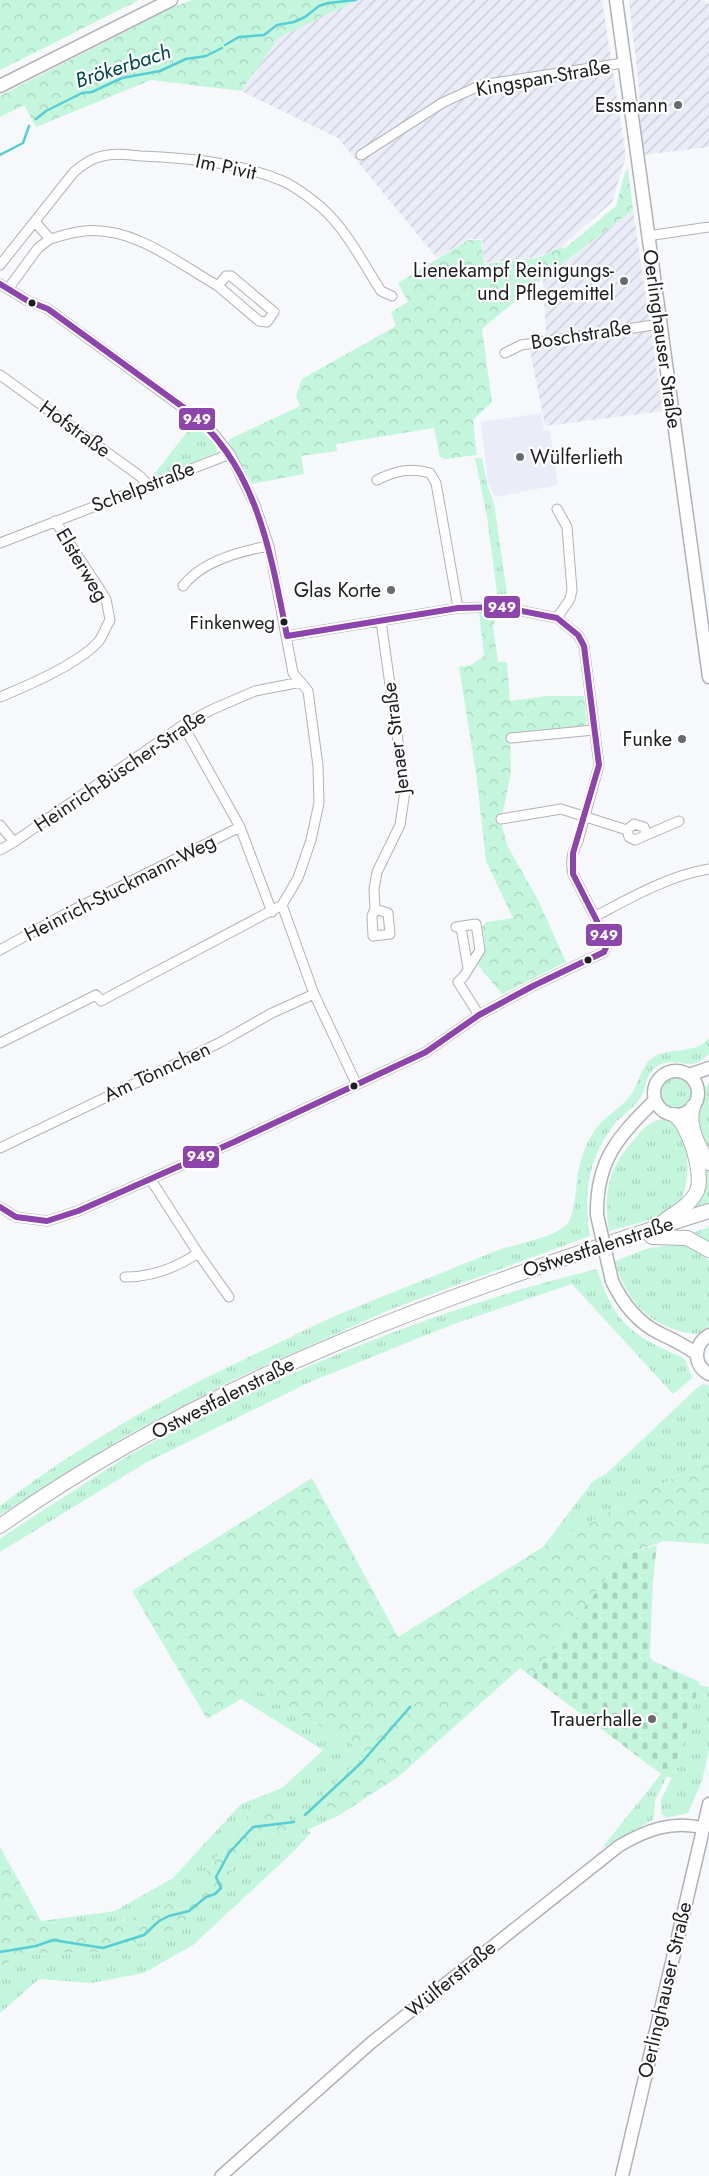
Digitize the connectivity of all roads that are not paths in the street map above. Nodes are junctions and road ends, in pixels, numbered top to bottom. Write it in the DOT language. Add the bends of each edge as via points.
graph roads {
  1 [pos="171,0"];
  2 [pos="616,0"];
  3 [pos="624,63"];
  4 [pos="0,86"];
  5 [pos="361,155"];
  6 [pos="35,222"];
  7 [pos="709,227"];
  8 [pos="647,236"];
  9 [pos="50,239"];
  10 [pos="0,265"];
  11 [pos="4,286"];
  12 [pos="218,286"];
  13 [pos="392,296"];
  14 [pos="660,324"];
  15 [pos="505,353"];
  16 [pos="0,375"];
  17 [pos="230,454"];
  18 [pos="377,480"];
  19 [pos="148,486"];
  20 [pos="557,509"];
  21 [pos="56,521"];
  22 [pos="0,542"];
  23 [pos="268,546"];
  24 [pos="183,586"];
  25 [pos="458,608"];
  26 [pos="557,618"];
  27 [pos="381,621"];
  28 [pos="287,636"];
  29 [pos="709,677"];
  30 [pos="301,682"];
  31 [pos="0,697"];
  32 [pos="183,725"];
  33 [pos="594,730"];
  34 [pos="510,738"];
  35 [pos="584,818"];
  36 [pos="501,819"];
  37 [pos="680,821"];
  38 [pos="0,825"];
  39 [pos="240,827"];
  40 [pos="14,842"];
  41 [pos="0,850"];
  42 [pos="709,869"];
  43 [pos="282,905"];
  44 [pos="375,909"];
  45 [pos="272,912"];
  46 [pos="596,916"];
  47 [pos="0,950"];
  48 [pos="468,968"];
  49 [pos="314,994"];
  50 [pos="479,1015"];
  51 [pos="0,1043"];
  52 [pos="709,1070"];
  53 [pos="689,1075"];
  54 [pos="356,1083"];
  55 [pos="698,1088"];
  56 [pos="655,1100"];
  57 [pos="693,1107"];
  58 [pos="669,1113"];
  59 [pos="638,1119"];
  60 [pos="0,1148"];
  61 [pos="709,1163"];
  62 [pos="151,1180"];
  63 [pos="0,1207"];
  64 [pos="709,1211"];
  65 [pos="709,1220"];
  66 [pos="651,1233"];
  67 [pos="709,1250"];
  68 [pos="198,1253"];
  69 [pos="125,1277"];
  70 [pos="229,1297"];
  71 [pos="705,1338"];
  72 [pos="675,1339"];
  73 [pos="697,1354"];
  74 [pos="709,1374"];
  75 [pos="0,1526"];
  76 [pos="709,1804"];
  77 [pos="704,1828"];
  78 [pos="221,2176"];
  79 [pos="622,2176"];
  1 -- 4 [label="main road"];
  2 -- 3 [label="main road, Oerlinghauser Straße"];
  3 -- 5 [label="street, Kingspan-Straße" via="481,85 442,104"];
  3 -- 8 [label="main road, Oerlinghauser Straße"];
  6 -- 9 [label="street"];
  6 -- 10 [label="street, Im Pivit"];
  6 -- 13 [label="street, Im Pivit" via="74,172 97,157 202,160 282,180 310,199 341,230 381,291"];
  7 -- 8 [label="street"];
  8 -- 14 [label="main road, Oerlinghauser Straße"];
  9 -- 11 [label="street"];
  9 -- 12 [label="street" via="85,231 122,235 148,245"];
  11 -- 17 [label="street" via="48,309 186,410 215,434"];
  12 -- 12 [label="street" via="259,321 267,322 274,312 231,276 226,276"];
  14 -- 15 [label="street, Boschstraße" via="521,345"];
  14 -- 29 [label="main road, Oerlinghauser Straße"];
  16 -- 19 [label="street, Hofstraße"];
  17 -- 19 [label="street, Schelpstraße"];
  17 -- 23 [label="street" via="255,505"];
  18 -- 25 [label="street" via="392,472 418,469 430,473 436,483"];
  19 -- 21 [label="street, Schelpstraße"];
  20 -- 26 [label="street" via="567,527 572,590"];
  21 -- 22 [label="street, Schelpstraße"];
  21 -- 31 [label="street, Elsterweg" via="106,599 110,620 98,641 77,658 32,684"];
  23 -- 24 [label="street" via="244,550 210,565 190,577"];
  23 -- 28 [label="street"];
  25 -- 26 [label="street" via="502,607"];
  25 -- 27 [label="street"];
  26 -- 33 [label="street" via="578,635 584,646"];
  27 -- 28 [label="street"];
  27 -- 44 [label="street, Jenaer Straße" via="405,791 400,825 377,872"];
  28 -- 30 [label="street" via="293,673"];
  30 -- 32 [label="street, Heinrich-Büscher-Straße" via="255,691"];
  30 -- 43 [label="street" via="308,691 315,729 320,803 298,878"];
  32 -- 39 [label="street"];
  32 -- 40 [label="street, Heinrich-Büscher-Straße"];
  33 -- 34 [label="street"];
  33 -- 35 [label="street" via="599,765"];
  35 -- 36 [label="street" via="561,809"];
  35 -- 37 [label="street" via="627,830 629,837 635,840"];
  35 -- 46 [label="street" via="571,865"];
  38 -- 40 [label="street"];
  39 -- 45 [label="street"];
  39 -- 47 [label="street, Heinrich-Stuckmann-Weg"];
  40 -- 41 [label="street, Heinrich-Büscher-Straße"];
  42 -- 46 [label="street" via="657,886"];
  43 -- 45 [label="street"];
  43 -- 49 [label="street"];
  45 -- 51 [label="street" via="101,1001 96,995"];
  46 -- 50 [label="street" via="608,943 604,952"];
  48 -- 48 [label="street" via="459,927 476,924 480,950"];
  48 -- 50 [label="street" via="458,982"];
  49 -- 54 [label="street"];
  49 -- 60 [label="street, Am Tönnchen"];
  50 -- 54 [label="street" via="426,1052"];
  52 -- 53 [label="main road"];
  52 -- 55 [label="main road"];
  53 -- 55 [label="main road"];
  53 -- 56 [label="main road" via="678,1071 666,1073 655,1088"];
  54 -- 62 [label="street"];
  55 -- 57 [label="main road"];
  56 -- 58 [label="main road"];
  56 -- 59 [label="main road"];
  57 -- 58 [label="main road" via="688,1111"];
  57 -- 61 [label="main road" via="692,1123"];
  58 -- 59 [label="main road"];
  58 -- 66 [label="main road" via="684,1124 699,1179 697,1191 684,1208"];
  59 -- 72 [label="main road, bridge" via="608,1155 600,1177 597,1215 612,1281 624,1302 638,1318"];
  62 -- 63 [label="street" via="47,1221 16,1217"];
  62 -- 68 [label="street"];
  64 -- 66 [label="main road, Ostwestfalenstraße"];
  65 -- 66 [label="main road, Ostwestfalenstraße"];
  66 -- 67 [label="main road" via="687,1238"];
  66 -- 75 [label="main road, Ostwestfalenstraße" via="460,1296 322,1349 203,1406 79,1474"];
  68 -- 69 [label="street" via="162,1272"];
  68 -- 70 [label="street"];
  71 -- 72 [label="main road"];
  71 -- 73 [label="main road"];
  72 -- 73 [label="main road"];
  73 -- 74 [label="main road" via="701,1367"];
  76 -- 77 [label="main road, Oerlinghauser Straße"];
  77 -- 78 [label="street, Wülferstraße" via="681,1824 661,1827 637,1835 619,1846 372,2042"];
  77 -- 79 [label="main road, Oerlinghauser Straße"];
}
